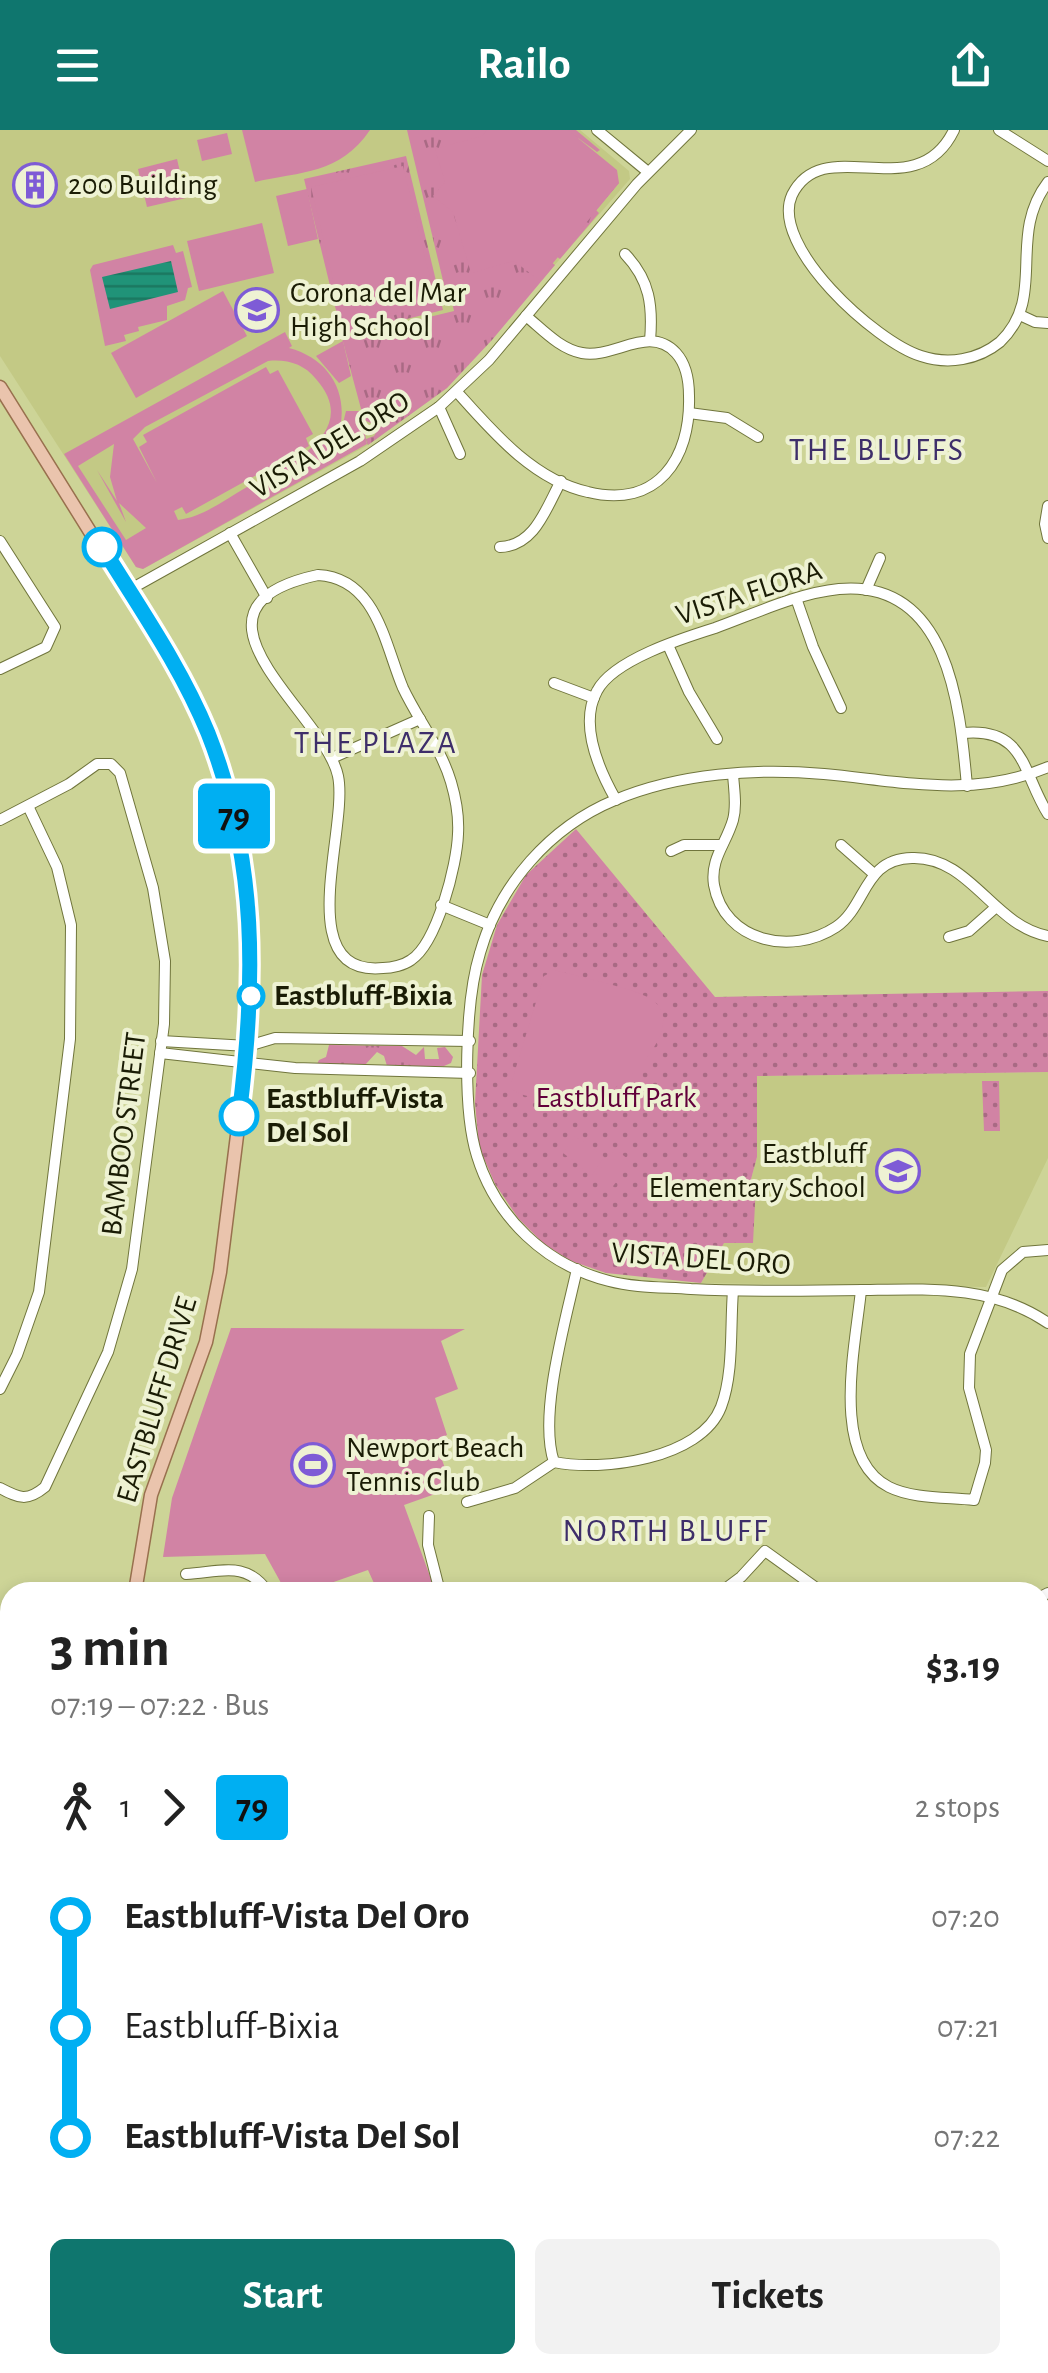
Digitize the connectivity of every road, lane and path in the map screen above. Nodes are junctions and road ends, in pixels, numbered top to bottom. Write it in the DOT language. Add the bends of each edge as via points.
graph roads {
  1 [pos="598,130"];
  2 [pos="690,130"];
  3 [pos="954,130"];
  4 [pos="999,130"];
  5 [pos="1048,162"];
  6 [pos="648,172"];
  7 [pos="1048,182"];
  8 [pos="625,254"];
  9 [pos="526,316"];
  10 [pos="1022,316"];
  11 [pos="1048,323"];
  12 [pos="650,341"];
  13 [pos="0,388"];
  14 [pos="457,392"];
  15 [pos="439,407"];
  16 [pos="689,414"];
  17 [pos="758,436"];
  18 [pos="460,454"];
  19 [pos="560,481"];
  20 [pos="1048,506"];
  21 [pos="230,533"];
  22 [pos="1048,538"];
  23 [pos="0,541"];
  24 [pos="500,547"];
  25 [pos="880,558"];
  26 [pos="128,590"];
  27 [pos="866,590"];
  28 [pos="267,598"];
  29 [pos="797,600"];
  30 [pos="668,645"];
  31 [pos="0,669"];
  32 [pos="554,683"];
  33 [pos="594,698"];
  34 [pos="841,708"];
  35 [pos="420,719"];
  36 [pos="963,733"];
  37 [pos="717,738"];
  38 [pos="332,758"];
  39 [pos="1048,767"];
  40 [pos="733,774"];
  41 [pos="1030,775"];
  42 [pos="968,786"];
  43 [pos="616,800"];
  44 [pos="28,806"];
  45 [pos="1048,814"];
  46 [pos="0,820"];
  47 [pos="721,845"];
  48 [pos="841,846"];
  49 [pos="671,851"];
  50 [pos="874,874"];
  51 [pos="441,906"];
  52 [pos="996,908"];
  53 [pos="490,926"];
  54 [pos="1048,936"];
  55 [pos="948,937"];
  56 [pos="470,1041"];
  57 [pos="161,1047"];
  58 [pos="248,1053"];
  59 [pos="470,1073"];
  60 [pos="1048,1250"];
  61 [pos="577,1269"];
  62 [pos="861,1290"];
  63 [pos="733,1291"];
  64 [pos="990,1296"];
  65 [pos="1048,1323"];
  66 [pos="0,1389"];
  67 [pos="554,1462"];
  68 [pos="0,1488"];
  69 [pos="468,1502"];
  70 [pos="430,1516"];
  71 [pos="186,1574"];
  72 [pos="138,1582"];
  73 [pos="261,1582"];
  74 [pos="437,1582"];
  75 [pos="735,1582"];
  76 [pos="808,1582"];
  1 -- 6 [label="street"];
  2 -- 6 [label="street, VISTA DEL ORO"];
  3 -- 10 [label="street" via="934,156 910,167 848,162 812,172 791,197 789,226 840,298 912,353 950,361 976,356 999,343"];
  4 -- 5 [label="street"];
  6 -- 9 [label="street, VISTA DEL ORO"];
  7 -- 10 [label="street" via="1030,216 1032,278"];
  8 -- 12 [label="street" via="647,286"];
  9 -- 12 [label="street" via="579,352"];
  9 -- 14 [label="street, VISTA DEL ORO"];
  10 -- 11 [label="street"];
  12 -- 16 [label="street" via="670,348 684,364"];
  13 -- 26 [label="main road, EASTBLUFF DRIVE"];
  14 -- 15 [label="street, VISTA DEL ORO"];
  14 -- 19 [label="street" via="504,443"];
  15 -- 18 [label="street"];
  15 -- 21 [label="street, VISTA DEL ORO" via="360,461"];
  16 -- 17 [label="street" via="727,418"];
  16 -- 19 [label="street" via="677,459 644,489 595,494"];
  19 -- 24 [label="street" via="528,538"];
  20 -- 22 [label="street"];
  21 -- 26 [label="street, VISTA DEL ORO"];
  21 -- 28 [label="street"];
  23 -- 31 [label="street" via="55,628 46,647"];
  25 -- 27 [label="street"];
  26 -- 58 [label="main road, EASTBLUFF DRIVE" via="186,686 224,778 248,901"];
  27 -- 29 [label="street, VISTA FLORA" via="837,589"];
  27 -- 36 [label="street, VISTA FLORA" via="898,603 930,632 954,685"];
  28 -- 35 [label="street" via="318,575 348,584 381,624"];
  28 -- 38 [label="street" via="255,615 256,652"];
  29 -- 30 [label="street, VISTA FLORA"];
  29 -- 34 [label="street"];
  30 -- 33 [label="street, VISTA FLORA" via="616,670"];
  30 -- 37 [label="street"];
  32 -- 33 [label="street"];
  33 -- 43 [label="street" via="595,752"];
  35 -- 38 [label="street"];
  35 -- 51 [label="street" via="447,769 458,819"];
  36 -- 41 [label="street" via="992,734 1013,746"];
  36 -- 42 [label="street, VISTA FLORA"];
  38 -- 51 [label="street" via="341,804 328,918 343,955 381,969 409,962 431,934"];
  39 -- 41 [label="street, VISTA DEL ORO"];
  40 -- 42 [label="street, VISTA DEL ORO"];
  40 -- 43 [label="street, VISTA DEL ORO"];
  40 -- 47 [label="street" via="734,816"];
  41 -- 42 [label="street, VISTA DEL ORO"];
  41 -- 45 [label="street"];
  43 -- 53 [label="street, VISTA DEL ORO" via="574,822 535,856"];
  44 -- 46 [label="street"];
  44 -- 57 [label="street, BAMBOO STREET" via="97,764 111,764 120,773 153,888 164,962"];
  44 -- 66 [label="street" via="58,867 71,925 70,1039 39,1292"];
  47 -- 49 [label="street"];
  47 -- 50 [label="street" via="713,868 718,901 736,927 759,939 830,930 846,919"];
  48 -- 50 [label="street"];
  50 -- 52 [label="street" via="904,858 934,860"];
  51 -- 53 [label="street"];
  52 -- 54 [label="street"];
  52 -- 55 [label="street" via="969,931"];
  53 -- 56 [label="street, VISTA DEL ORO" via="474,976"];
  56 -- 58 [label="street" via="275,1038"];
  56 -- 59 [label="street, VISTA DEL ORO"];
  57 -- 58 [label="street"];
  57 -- 68 [label="street, BAMBOO STREET" via="132,1270 108,1352 45,1487 20,1498"];
  58 -- 59 [label="street" via="295,1068"];
  58 -- 72 [label="main road, EASTBLUFF DRIVE" via="214,1308 151,1495"];
  59 -- 61 [label="street, VISTA DEL ORO" via="471,1128 488,1183 520,1230"];
  60 -- 64 [label="street" via="1015,1256"];
  61 -- 63 [label="street, VISTA DEL ORO" via="630,1285"];
  61 -- 67 [label="street" via="554,1381"];
  62 -- 63 [label="street, VISTA DEL ORO"];
  62 -- 64 [label="street, VISTA DEL ORO" via="941,1288"];
  62 -- 64 [label="street" via="852,1386 860,1459 877,1480 898,1491 974,1500 986,1450 968,1369"];
  63 -- 67 [label="street" via="724,1394 704,1430 679,1446 620,1464"];
  64 -- 65 [label="street, VISTA DEL ORO"];
  67 -- 69 [label="street" via="515,1488"];
  70 -- 74 [label="street" via="428,1546"];
  71 -- 73 [label="street" via="244,1570"];
  75 -- 76 [label="street" via="765,1551"];
}
